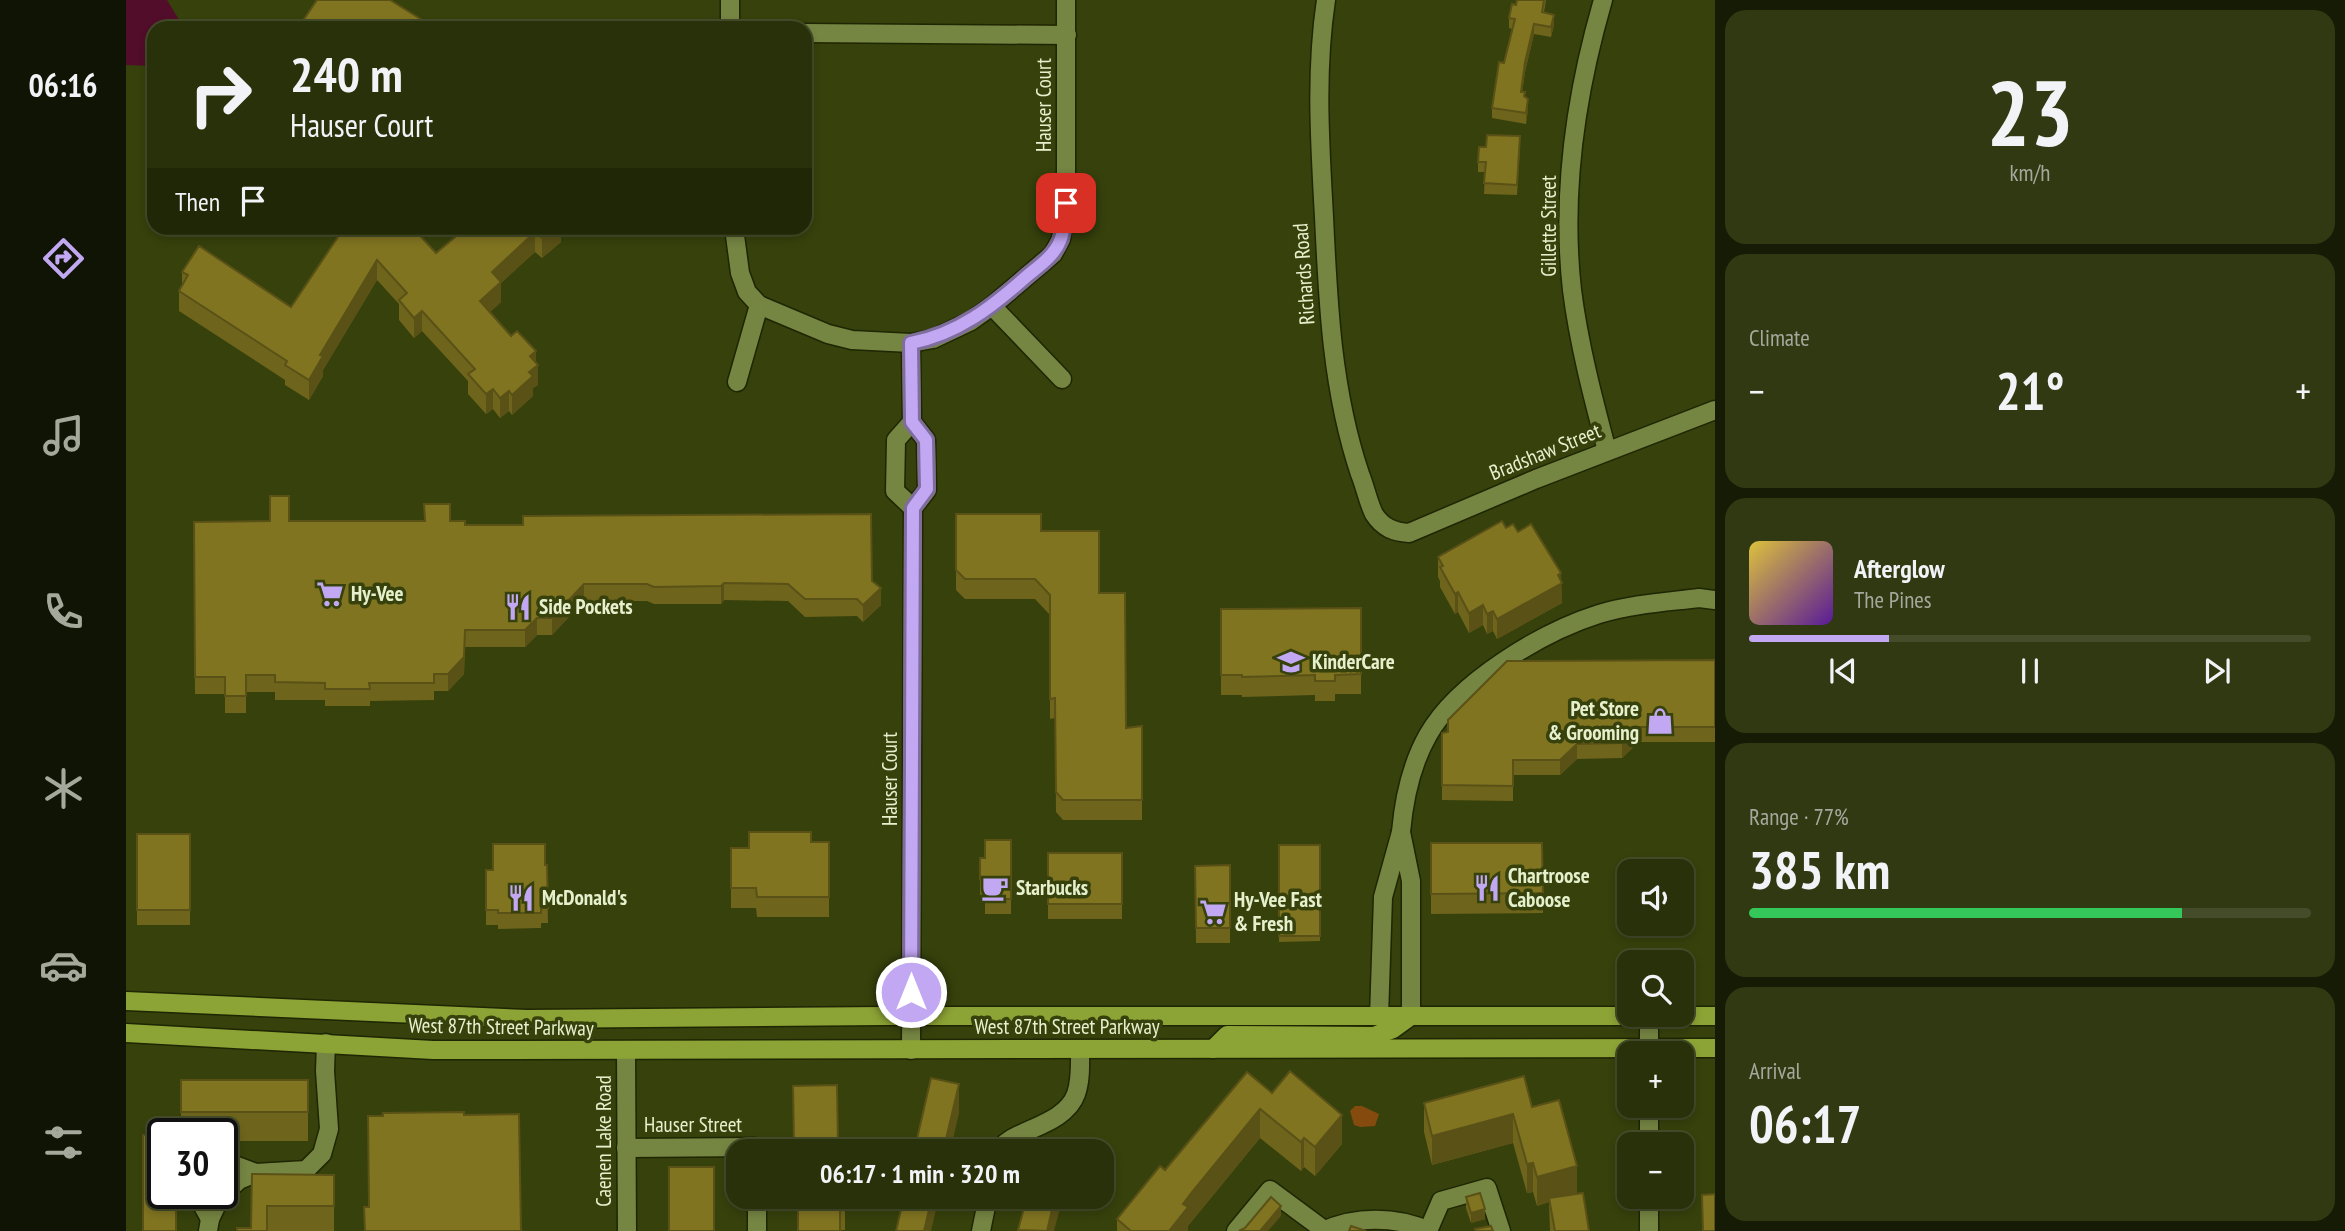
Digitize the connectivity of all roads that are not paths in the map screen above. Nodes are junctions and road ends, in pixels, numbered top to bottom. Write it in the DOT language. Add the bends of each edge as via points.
graph roads {
  1 [pos="730,0"];
  2 [pos="1066,0"];
  3 [pos="1326,0"];
  4 [pos="1603,0"];
  5 [pos="730,21"];
  6 [pos="812,33"];
  7 [pos="1067,35"];
  8 [pos="735,235"];
  9 [pos="759,305"];
  10 [pos="992,306"];
  11 [pos="911,343"];
  12 [pos="1062,379"];
  13 [pos="737,382"];
  14 [pos="1715,410"];
  15 [pos="912,422"];
  16 [pos="1607,451"];
  17 [pos="913,508"];
  18 [pos="1393,532"];
  19 [pos="1715,600"];
  20 [pos="1401,832"];
  21 [pos="126,1001"];
  22 [pos="911,1016"];
  23 [pos="1411,1016"];
  24 [pos="1694,1016"];
  25 [pos="1715,1016"];
  26 [pos="1379,1017"];
  27 [pos="1617,1017"];
  28 [pos="126,1033"];
  29 [pos="326,1043"];
  30 [pos="1715,1048"];
  31 [pos="1080,1049"];
  32 [pos="1213,1049"];
  33 [pos="1694,1049"];
  34 [pos="626,1051"];
  35 [pos="911,1051"];
  36 [pos="1617,1051"];
  37 [pos="1011,1139"];
  38 [pos="726,1147"];
  39 [pos="626,1148"];
  40 [pos="238,1166"];
  41 [pos="256,1173"];
  42 [pos="757,1209"];
  43 [pos="986,1209"];
  44 [pos="1649,1209"];
  45 [pos="209,1225"];
  46 [pos="627,1231"];
  47 [pos="757,1231"];
  48 [pos="981,1231"];
  49 [pos="1236,1231"];
  50 [pos="1324,1231"];
  51 [pos="1428,1231"];
  52 [pos="1501,1231"];
  53 [pos="1649,1231"];
  1 -- 5 [label="street"];
  2 -- 7 [label="street, Hauser Court"];
  3 -- 18 [label="street, Richards Road" via="1318,95 1328,314 1336,376 1356,461 1375,515"];
  4 -- 16 [label="street, Gillette Street" via="1578,106 1569,230 1583,358"];
  6 -- 7 [label="street"];
  7 -- 10 [label="street, Hauser Court" via="1066,203 1061,239 1052,254"];
  8 -- 9 [label="street" via="740,273 747,292"];
  9 -- 11 [label="street" via="852,340"];
  9 -- 13 [label="street"];
  10 -- 11 [label="street, Hauser Court" via="933,339"];
  10 -- 12 [label="street"];
  11 -- 15 [label="street, Hauser Court"];
  14 -- 16 [label="street, Bradshaw Street"];
  15 -- 17 [label="street, Hauser Court" via="926,440 927,489"];
  15 -- 17 [label="street" via="896,440 895,491"];
  16 -- 18 [label="street, Bradshaw Street" via="1421,529"];
  17 -- 22 [label="street, Hauser Court"];
  19 -- 20 [label="street" via="1699,598 1601,613 1549,633 1498,664 1450,707 1429,733 1408,783"];
  20 -- 23 [label="street" via="1411,881"];
  20 -- 26 [label="street" via="1383,897"];
  21 -- 22 [label="main road, West 87th Street Parkway" via="527,1019"];
  22 -- 26 [label="main road, West 87th Street Parkway"];
  22 -- 35 [label="street, Hauser Court"];
  23 -- 26 [label="main road, West 87th Street Parkway"];
  23 -- 27 [label="main road, West 87th Street Parkway"];
  23 -- 32 [label="main road" via="1374,1036 1227,1035"];
  24 -- 25 [label="main road, West 87th Street Parkway"];
  28 -- 29 [label="main road, West 87th Street Parkway"];
  29 -- 34 [label="main road, West 87th Street Parkway" via="433,1050"];
  29 -- 41 [label="street" via="329,1129 322,1154 306,1170"];
  30 -- 33 [label="main road, West 87th Street Parkway"];
  31 -- 32 [label="main road, West 87th Street Parkway"];
  31 -- 35 [label="main road, West 87th Street Parkway"];
  31 -- 37 [label="street" via="1076,1095 1067,1109"];
  32 -- 36 [label="main road, West 87th Street Parkway"];
  34 -- 35 [label="main road, West 87th Street Parkway"];
  34 -- 39 [label="street, Caenen Lake Road"];
  38 -- 39 [label="street, Hauser Street"];
  39 -- 46 [label="street, Caenen Lake Road"];
  40 -- 41 [label="street"];
  41 -- 45 [label="street" via="239,1180 220,1198"];
  42 -- 47 [label="street"];
  43 -- 48 [label="street"];
  44 -- 53 [label="street"];
  49 -- 50 [label="street" via="1270,1190"];
  50 -- 51 [label="street" via="1355,1221 1403,1222"];
  51 -- 52 [label="street" via="1441,1202 1487,1188"];
}
